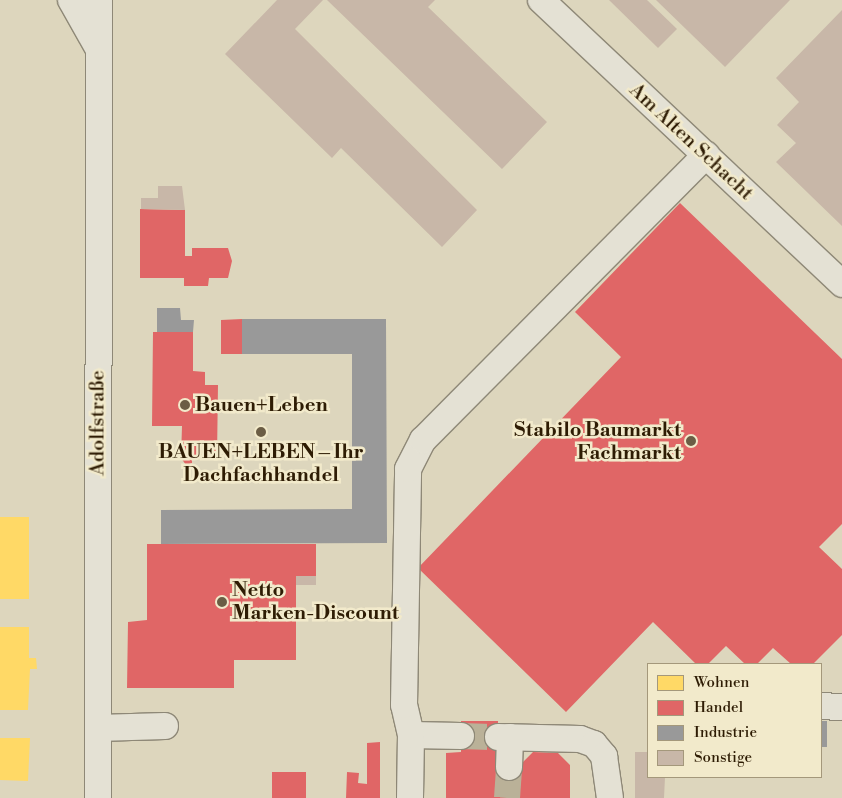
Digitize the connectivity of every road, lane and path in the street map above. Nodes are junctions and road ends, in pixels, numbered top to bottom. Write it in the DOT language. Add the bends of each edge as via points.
graph roads {
  1 [pos="71,0"];
  2 [pos="99,0"];
  3 [pos="541,0"];
  4 [pos="98,49"];
  5 [pos="706,155"];
  6 [pos="842,284"];
  7 [pos="822,706"];
  8 [pos="842,707"];
  9 [pos="165,726"];
  10 [pos="98,728"];
  11 [pos="411,735"];
  12 [pos="461,736"];
  13 [pos="509,767"];
  14 [pos="98,798"];
  15 [pos="410,798"];
  16 [pos="610,798"];
  1 -- 4 [label="street, Adolfstraße"];
  2 -- 4 [label="street, Adolfstraße"];
  3 -- 5 [label="street, Am Alten Schacht"];
  4 -- 10 [label="street, Adolfstraße"];
  5 -- 6 [label="street, Am Alten Schacht"];
  5 -- 11 [label="street" via="465,396 423,440 415,454 408,469 404,705"];
  7 -- 8 [label="street"];
  9 -- 10 [label="street"];
  10 -- 14 [label="street, Adolfstraße"];
  11 -- 12 [label="street"];
  11 -- 15 [label="street"];
  13 -- 16 [label="street" via="504,737 594,744 604,756"];
}
